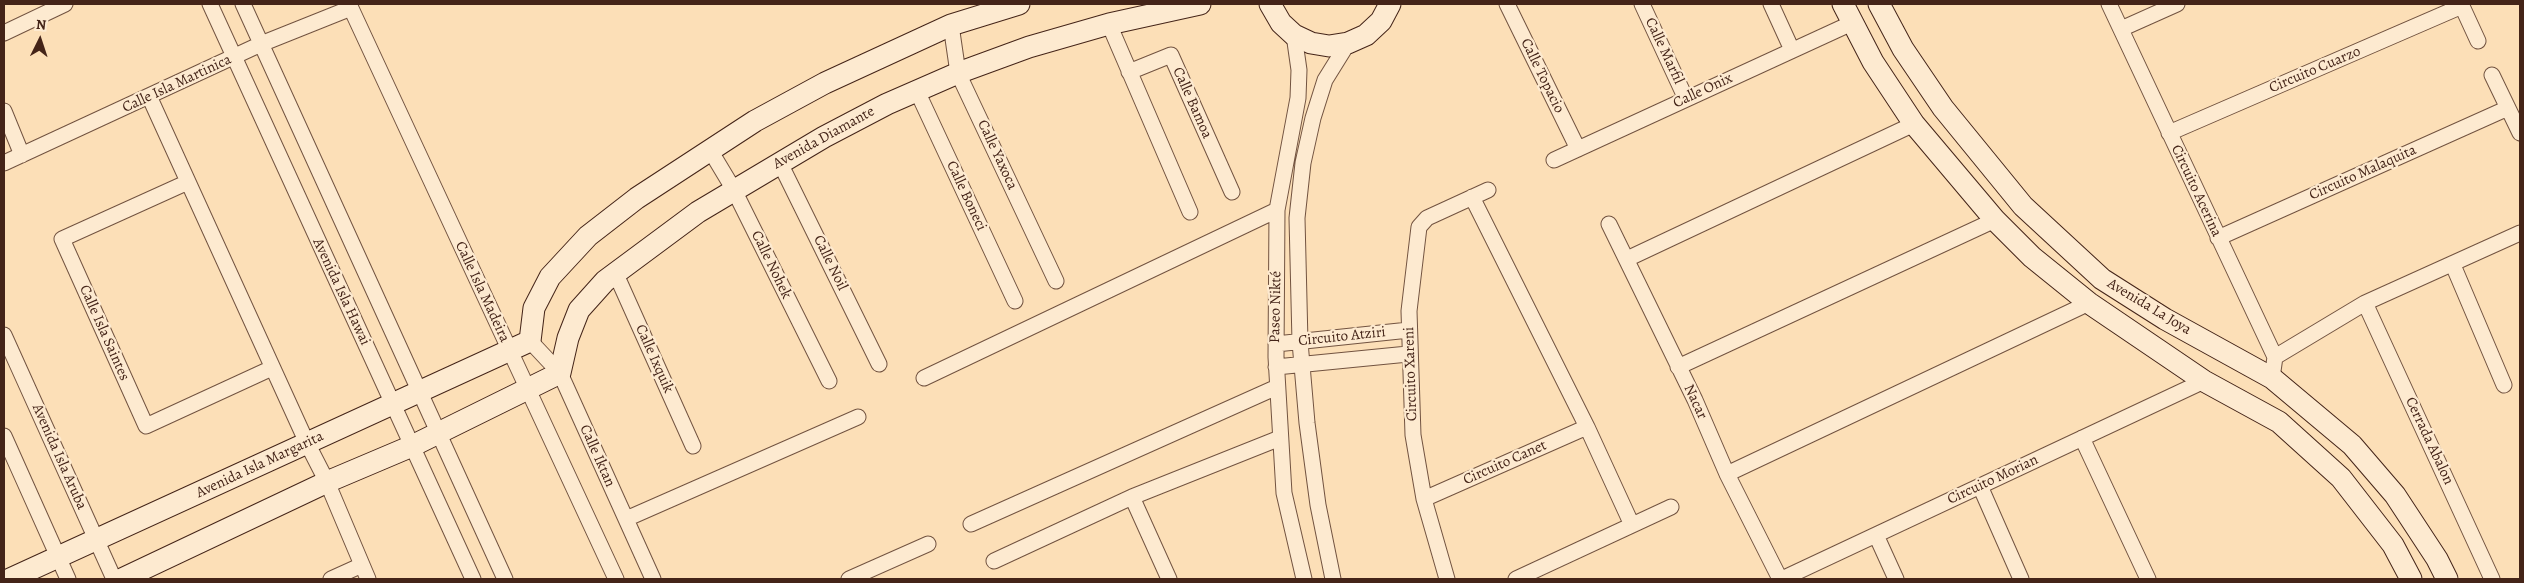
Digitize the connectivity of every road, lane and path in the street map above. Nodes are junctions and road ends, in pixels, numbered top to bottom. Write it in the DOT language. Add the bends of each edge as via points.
graph roads {
  1 [pos="65,4"];
  2 [pos="210,4"];
  3 [pos="243,4"];
  4 [pos="1019,4"];
  5 [pos="1200,4"];
  6 [pos="1270,4"];
  7 [pos="1390,4"];
  8 [pos="1507,4"];
  9 [pos="1642,4"];
  10 [pos="1771,4"];
  11 [pos="1843,4"];
  12 [pos="1879,4"];
  13 [pos="2109,4"];
  14 [pos="2177,4"];
  15 [pos="2461,5"];
  16 [pos="350,6"];
  17 [pos="1852,22"];
  18 [pos="1109,24"];
  19 [pos="952,25"];
  20 [pos="2121,29"];
  21 [pos="4,33"];
  22 [pos="1294,35"];
  23 [pos="2478,42"];
  24 [pos="1348,43"];
  25 [pos="261,44"];
  26 [pos="1792,50"];
  27 [pos="234,57"];
  28 [pos="1130,72"];
  29 [pos="958,73"];
  30 [pos="2492,75"];
  31 [pos="917,91"];
  32 [pos="149,96"];
  33 [pos="1686,99"];
  34 [pos="2508,108"];
  35 [pos="4,111"];
  36 [pos="1914,124"];
  37 [pos="2169,133"];
  38 [pos="2520,133"];
  39 [pos="1578,149"];
  40 [pos="710,150"];
  41 [pos="22,155"];
  42 [pos="1554,160"];
  43 [pos="4,163"];
  44 [pos="780,163"];
  45 [pos="188,182"];
  46 [pos="734,190"];
  47 [pos="1488,190"];
  48 [pos="1232,192"];
  49 [pos="1472,197"];
  50 [pos="1277,210"];
  51 [pos="1190,212"];
  52 [pos="1995,220"];
  53 [pos="1609,224"];
  54 [pos="2520,232"];
  55 [pos="2218,238"];
  56 [pos="1626,259"];
  57 [pos="2453,265"];
  58 [pos="615,272"];
  59 [pos="1056,281"];
  60 [pos="1015,300"];
  61 [pos="2365,303"];
  62 [pos="2088,304"];
  63 [pos="2157,314"];
  64 [pos="1408,330"];
  65 [pos="2135,334"];
  66 [pos="4,335"];
  67 [pos="530,341"];
  68 [pos="1300,342"];
  69 [pos="1276,344"];
  70 [pos="510,352"];
  71 [pos="1408,354"];
  72 [pos="2276,357"];
  73 [pos="879,364"];
  74 [pos="1303,364"];
  75 [pos="1276,367"];
  76 [pos="1678,367"];
  77 [pos="272,368"];
  78 [pos="560,373"];
  79 [pos="924,378"];
  80 [pos="2272,378"];
  81 [pos="2204,381"];
  82 [pos="829,382"];
  83 [pos="2504,385"];
  84 [pos="1277,386"];
  85 [pos="530,390"];
  86 [pos="420,392"];
  87 [pos="393,404"];
  88 [pos="858,417"];
  89 [pos="1586,427"];
  90 [pos="438,432"];
  91 [pos="4,436"];
  92 [pos="1280,438"];
  93 [pos="2082,438"];
  94 [pos="307,443"];
  95 [pos="412,446"];
  96 [pos="693,446"];
  97 [pos="1727,474"];
  98 [pos="327,482"];
  99 [pos="1980,486"];
  100 [pos="1132,497"];
  101 [pos="1424,499"];
  102 [pos="1671,508"];
  103 [pos="626,519"];
  104 [pos="971,524"];
  105 [pos="1632,525"];
  106 [pos="1876,535"];
  107 [pos="97,541"];
  108 [pos="928,544"];
  109 [pos="59,558"];
  110 [pos="994,561"];
  111 [pos="362,565"];
  112 [pos="10,579"];
  113 [pos="68,579"];
  114 [pos="114,579"];
  115 [pos="122,579"];
  116 [pos="331,579"];
  117 [pos="368,579"];
  118 [pos="473,579"];
  119 [pos="505,579"];
  120 [pos="616,579"];
  121 [pos="653,579"];
  122 [pos="849,579"];
  123 [pos="1169,579"];
  124 [pos="1304,579"];
  125 [pos="1334,579"];
  126 [pos="1447,579"];
  127 [pos="1516,579"];
  128 [pos="1781,579"];
  129 [pos="1896,579"];
  130 [pos="2021,579"];
  131 [pos="2148,579"];
  132 [pos="2411,579"];
  133 [pos="2447,579"];
  134 [pos="2492,579"];
  1 -- 21 [label="street"];
  2 -- 27 [label="street, Avenida Isla Hawai"];
  3 -- 25 [label="street, Avenida Isla Hawai"];
  4 -- 19 [label="street"];
  5 -- 18 [label="street, Avenida Diamante"];
  6 -- 22 [label="street" via="1281,23"];
  7 -- 24 [label="street" via="1381,21 1366,35"];
  8 -- 39 [label="street, Calle Topacio"];
  9 -- 33 [label="street, Calle Marfil"];
  10 -- 26 [label="street"];
  11 -- 17 [label="street, Avenida La Joya"];
  12 -- 63 [label="street, Avenida La Joya" via="1903,49 1943,108 2023,206 2102,279"];
  13 -- 20 [label="street, Circuito Acerina"];
  14 -- 20 [label="street"];
  15 -- 23 [label="street, Circuito Cuarzo"];
  15 -- 37 [label="street, Circuito Cuarzo"];
  16 -- 25 [label="street, Calle Isla Martinica"];
  16 -- 70 [label="street, Calle Isla Madeira"];
  17 -- 26 [label="street, Calle Onix"];
  17 -- 36 [label="street, Avenida La Joya" via="1873,62"];
  18 -- 28 [label="street"];
  18 -- 29 [label="street, Avenida Diamante" via="1029,47"];
  19 -- 29 [label="street, Calle Yaxoca"];
  19 -- 40 [label="street" via="825,83"];
  20 -- 37 [label="street, Circuito Acerina"];
  22 -- 24 [label="street" via="1311,43 1329,46"];
  22 -- 50 [label="street, Paseo Nikté" via="1299,70 1298,98"];
  24 -- 68 [label="street, Paseo Nikté" via="1325,80 1303,163 1297,218"];
  25 -- 27 [label="street, Calle Isla Martinica"];
  25 -- 86 [label="street, Avenida Isla Hawai"];
  26 -- 33 [label="street, Calle Onix"];
  27 -- 32 [label="street, Calle Isla Martinica"];
  27 -- 87 [label="street, Avenida Isla Hawai"];
  28 -- 48 [label="street, Calle Bamoa" via="1171,55"];
  28 -- 51 [label="street"];
  29 -- 31 [label="street, Avenida Diamante"];
  29 -- 59 [label="street, Calle Yaxoca"];
  30 -- 34 [label="street"];
  31 -- 44 [label="street, Avenida Diamante"];
  31 -- 60 [label="street, Calle Boneci"];
  32 -- 41 [label="street, Calle Isla Martinica"];
  32 -- 45 [label="street"];
  33 -- 39 [label="street, Calle Onix"];
  34 -- 38 [label="street"];
  34 -- 55 [label="street, Circuito Malaquita"];
  35 -- 41 [label="street"];
  36 -- 52 [label="street, Avenida La Joya"];
  36 -- 56 [label="street"];
  37 -- 55 [label="street, Circuito Acerina"];
  39 -- 42 [label="street, Calle Onix"];
  40 -- 46 [label="street, Calle Nohek"];
  40 -- 67 [label="street" via="637,198 588,236 550,277 534,308"];
  41 -- 43 [label="street, Calle Isla Martinica"];
  44 -- 46 [label="street, Avenida Diamante"];
  44 -- 73 [label="street, Calle Noil"];
  45 -- 77 [label="street"];
  45 -- 77 [label="street, Calle Isla Saintes" via="62,239 146,426"];
  46 -- 58 [label="street, Avenida Diamante"];
  46 -- 82 [label="street, Calle Nohek"];
  47 -- 49 [label="street, Circuito Xareni"];
  49 -- 64 [label="street, Circuito Xareni" via="1427,218 1419,226"];
  49 -- 89 [label="street"];
  50 -- 69 [label="street, Paseo Nikté"];
  50 -- 79 [label="street"];
  52 -- 62 [label="street, Avenida La Joya" via="2032,257"];
  52 -- 76 [label="street"];
  53 -- 56 [label="street, Nacar"];
  54 -- 57 [label="street"];
  55 -- 72 [label="street, Circuito Acerina"];
  56 -- 76 [label="street, Nacar"];
  57 -- 61 [label="street"];
  57 -- 83 [label="street"];
  58 -- 78 [label="street, Avenida Diamante" via="579,310"];
  58 -- 96 [label="street, Calle Ixquik"];
  61 -- 72 [label="street"];
  61 -- 134 [label="street, Cerrada Abalon"];
  62 -- 65 [label="street, Avenida La Joya"];
  62 -- 97 [label="street"];
  63 -- 65 [label="street"];
  63 -- 80 [label="street, Avenida La Joya"];
  64 -- 68 [label="street, Circuito Atziri"];
  64 -- 71 [label="street, Circuito Xareni"];
  65 -- 81 [label="street, Avenida La Joya"];
  66 -- 107 [label="street, Avenida Isla Aruba"];
  67 -- 70 [label="street"];
  67 -- 78 [label="street, Calle Iktan"];
  68 -- 69 [label="street, Circuito Atziri"];
  68 -- 74 [label="street, Paseo Nikté"];
  69 -- 75 [label="street, Paseo Nikté"];
  70 -- 85 [label="street, Calle Isla Madeira"];
  70 -- 86 [label="street, Avenida Isla Margarita"];
  71 -- 74 [label="street, Circuito Atziri"];
  71 -- 101 [label="street, Circuito Xareni" via="1413,435"];
  72 -- 80 [label="street"];
  74 -- 75 [label="street, Circuito Atziri"];
  74 -- 125 [label="street, Paseo Nikté" via="1318,505"];
  75 -- 84 [label="street, Paseo Nikté"];
  76 -- 97 [label="street, Nacar"];
  77 -- 94 [label="street"];
  78 -- 85 [label="street"];
  78 -- 103 [label="street, Calle Iktan"];
  80 -- 133 [label="street, Avenida La Joya" via="2352,445 2395,495"];
  81 -- 93 [label="street, Circuito Morian"];
  81 -- 132 [label="street, Avenida La Joya" via="2279,422 2341,478 2393,545"];
  84 -- 92 [label="street, Paseo Nikté"];
  84 -- 104 [label="street"];
  85 -- 90 [label="street"];
  85 -- 120 [label="street, Calle Isla Madeira"];
  86 -- 87 [label="street, Avenida Isla Margarita"];
  86 -- 90 [label="street, Avenida Isla Hawai"];
  87 -- 94 [label="street, Avenida Isla Margarita"];
  87 -- 95 [label="street, Avenida Isla Hawai"];
  88 -- 103 [label="street"];
  89 -- 101 [label="street, Circuito Canet"];
  89 -- 105 [label="street"];
  90 -- 95 [label="street"];
  90 -- 119 [label="street, Avenida Isla Hawai"];
  91 -- 109 [label="street"];
  92 -- 100 [label="street"];
  92 -- 124 [label="street, Paseo Nikté" via="1284,493"];
  93 -- 99 [label="street, Circuito Morian"];
  93 -- 131 [label="street"];
  94 -- 98 [label="street"];
  94 -- 107 [label="street, Avenida Isla Margarita"];
  95 -- 98 [label="street"];
  95 -- 118 [label="street, Avenida Isla Hawai"];
  97 -- 128 [label="street, Nacar"];
  98 -- 111 [label="street"];
  98 -- 115 [label="street"];
  99 -- 106 [label="street, Circuito Morian"];
  99 -- 130 [label="street"];
  100 -- 110 [label="street"];
  100 -- 123 [label="street"];
  101 -- 126 [label="street, Circuito Xareni"];
  102 -- 105 [label="street"];
  103 -- 121 [label="street, Calle Iktan"];
  105 -- 127 [label="street"];
  106 -- 128 [label="street, Circuito Morian"];
  106 -- 129 [label="street"];
  107 -- 109 [label="street, Avenida Isla Margarita"];
  107 -- 114 [label="street, Avenida Isla Aruba"];
  108 -- 122 [label="street"];
  109 -- 112 [label="street, Avenida Isla Margarita"];
  109 -- 113 [label="street"];
  111 -- 116 [label="street"];
  111 -- 117 [label="street"];
}
